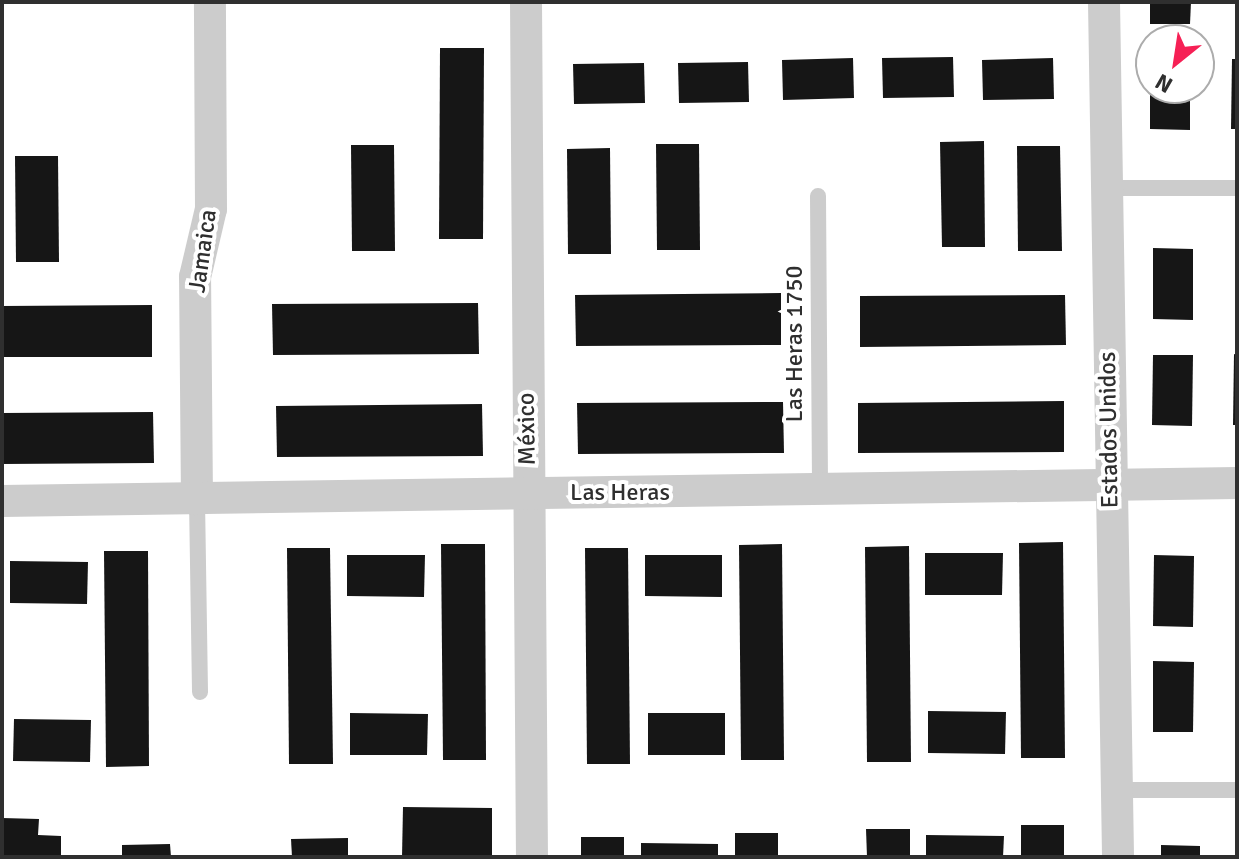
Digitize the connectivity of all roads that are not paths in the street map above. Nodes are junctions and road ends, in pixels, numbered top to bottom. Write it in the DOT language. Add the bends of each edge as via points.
graph roads {
  1 [pos="210,2"];
  2 [pos="526,2"];
  3 [pos="1104,2"];
  4 [pos="1106,188"];
  5 [pos="1237,188"];
  6 [pos="818,196"];
  7 [pos="1110,483"];
  8 [pos="1237,483"];
  9 [pos="528,493"];
  10 [pos="820,493"];
  11 [pos="197,500"];
  12 [pos="2,501"];
  13 [pos="200,692"];
  14 [pos="1117,790"];
  15 [pos="1237,790"];
  16 [pos="532,857"];
  17 [pos="1118,857"];
  1 -- 11 [label="street, Jamaica" via="211,209 195,277"];
  2 -- 9 [label="street, México"];
  3 -- 4 [label="street, Estados Unidos"];
  4 -- 5 [label="lane"];
  4 -- 7 [label="street, Estados Unidos"];
  6 -- 10 [label="lane, Las Heras 1750"];
  7 -- 8 [label="street, Las Heras"];
  7 -- 10 [label="street, Las Heras"];
  7 -- 14 [label="street, Estados Unidos"];
  9 -- 10 [label="street, Las Heras"];
  9 -- 11 [label="street, Las Heras"];
  9 -- 16 [label="street, México"];
  11 -- 12 [label="street, Las Heras"];
  11 -- 13 [label="lane"];
  14 -- 15 [label="lane"];
  14 -- 17 [label="street, Estados Unidos"];
}
